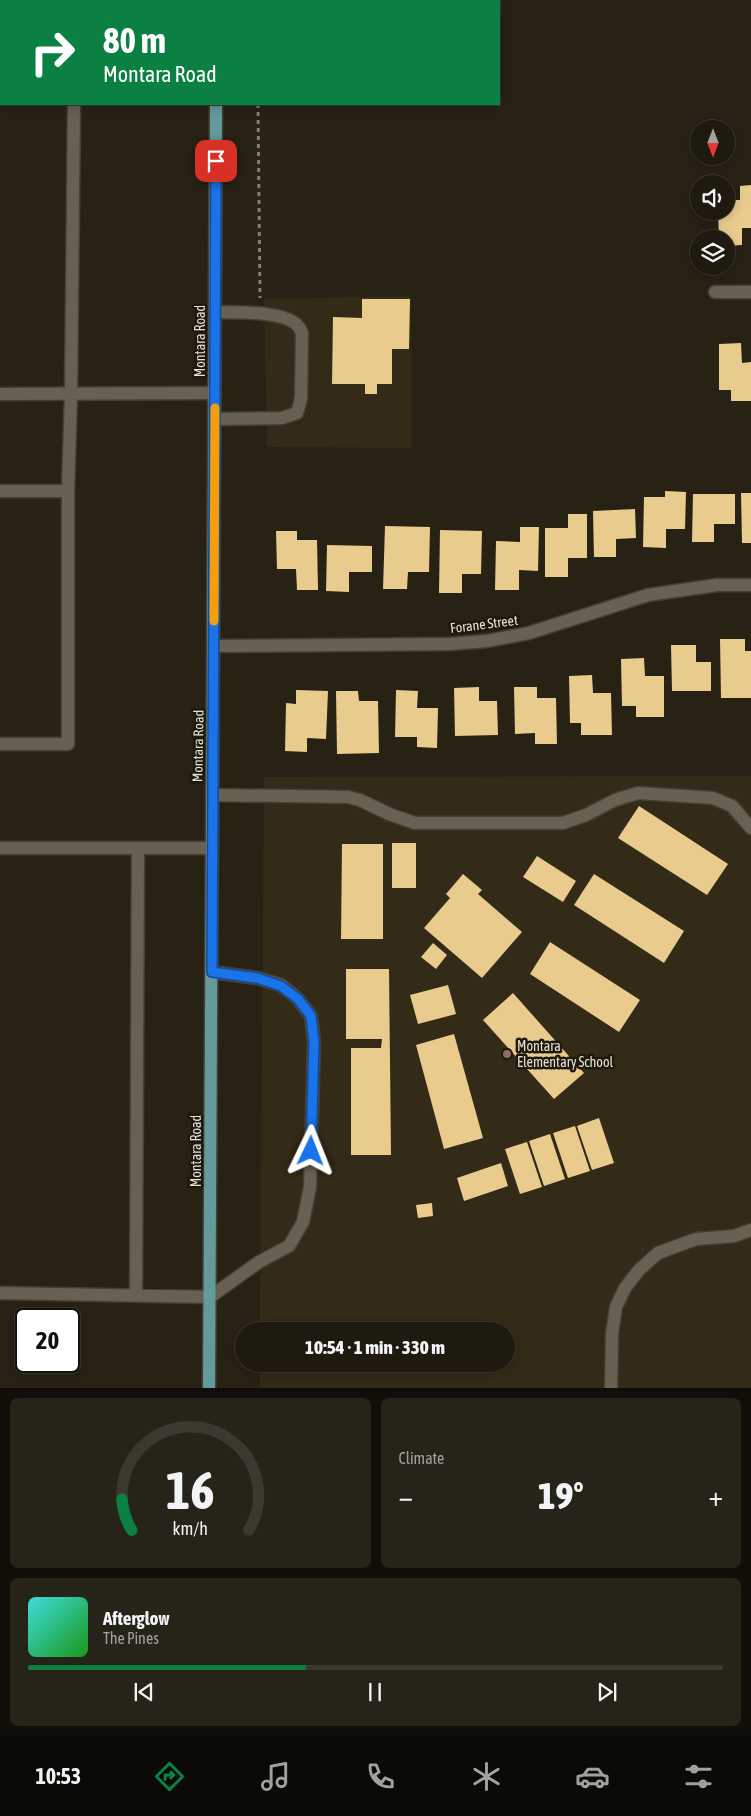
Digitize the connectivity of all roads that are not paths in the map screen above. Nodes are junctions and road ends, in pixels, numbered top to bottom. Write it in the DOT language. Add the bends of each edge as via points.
graph roads {
  1 [pos="74,105"];
  2 [pos="216,105"];
  3 [pos="715,292"];
  4 [pos="751,292"];
  5 [pos="215,312"];
  6 [pos="215,393"];
  7 [pos="0,394"];
  8 [pos="71,394"];
  9 [pos="215,419"];
  10 [pos="68,491"];
  11 [pos="0,492"];
  12 [pos="751,585"];
  13 [pos="214,646"];
  14 [pos="0,744"];
  15 [pos="213,795"];
  16 [pos="751,828"];
  17 [pos="0,848"];
  18 [pos="138,848"];
  19 [pos="212,848"];
  20 [pos="212,972"];
  21 [pos="751,1230"];
  22 [pos="734,1236"];
  23 [pos="751,1241"];
  24 [pos="0,1292"];
  25 [pos="136,1296"];
  26 [pos="210,1298"];
  27 [pos="210,1388"];
  28 [pos="611,1388"];
  1 -- 8 [label="street"];
  2 -- 5 [label="main road, Montara Road"];
  3 -- 4 [label="street"];
  5 -- 6 [label="main road, Montara Road"];
  5 -- 9 [label="street" via="273,315 298,325 302,333 298,413 282,418"];
  6 -- 8 [label="street"];
  6 -- 9 [label="main road, Montara Road"];
  7 -- 8 [label="street"];
  8 -- 10 [label="street"];
  9 -- 13 [label="main road, Montara Road"];
  10 -- 11 [label="street"];
  10 -- 14 [label="street" via="68,744"];
  12 -- 13 [label="street, Forane Street" via="716,585 648,595 529,634 487,641"];
  13 -- 15 [label="main road, Montara Road"];
  15 -- 16 [label="street" via="348,797 415,823 534,823 563,822 629,795 647,793 713,798 732,806"];
  15 -- 19 [label="main road, Montara Road"];
  17 -- 18 [label="street"];
  18 -- 19 [label="street"];
  18 -- 25 [label="street"];
  19 -- 20 [label="main road, Montara Road"];
  20 -- 26 [label="main road, Montara Road"];
  20 -- 26 [label="street" via="257,978 281,986 298,999 311,1016 314,1042 310,1187 303,1222 290,1246 259,1262"];
  21 -- 22 [label="street"];
  22 -- 23 [label="street"];
  22 -- 28 [label="street" via="696,1239 658,1253 639,1270 616,1307"];
  24 -- 25 [label="street"];
  25 -- 26 [label="street"];
  26 -- 27 [label="main road, Montara Road"];
}
